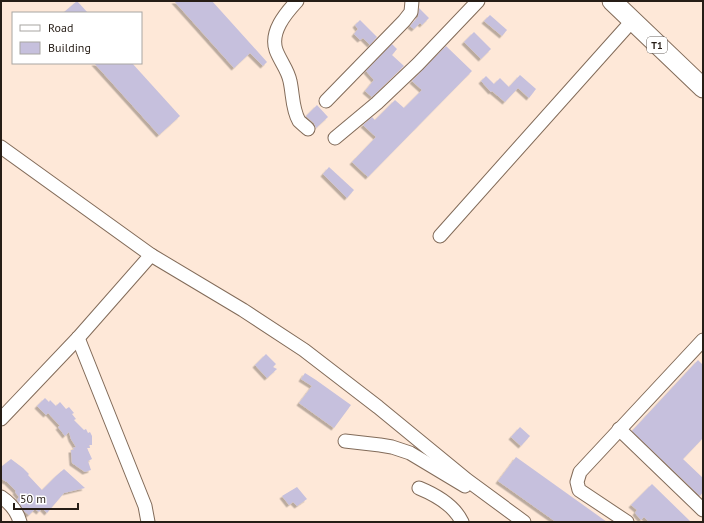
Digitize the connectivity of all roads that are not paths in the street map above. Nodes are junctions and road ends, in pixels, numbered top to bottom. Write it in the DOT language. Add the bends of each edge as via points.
graph roads {
  1 [pos="297,1"];
  2 [pos="412,1"];
  3 [pos="478,1"];
  4 [pos="612,1"];
  5 [pos="632,21"];
  6 [pos="703,88"];
  7 [pos="326,101"];
  8 [pos="308,129"];
  9 [pos="335,138"];
  10 [pos="1,147"];
  11 [pos="440,236"];
  12 [pos="151,255"];
  13 [pos="78,338"];
  14 [pos="701,347"];
  15 [pos="3,413"];
  16 [pos="619,429"];
  17 [pos="345,441"];
  18 [pos="419,488"];
  19 [pos="1,496"];
  20 [pos="496,501"];
  21 [pos="703,510"];
  22 [pos="20,522"];
  23 [pos="148,522"];
  24 [pos="462,522"];
  25 [pos="524,522"];
  26 [pos="627,522"];
  1 -- 8 [label="lane" via="279,24 275,39 276,50 290,80 294,109"];
  2 -- 7 [label="lane" via="411,12 404,21"];
  3 -- 9 [label="lane" via="403,79"];
  4 -- 5 [label="highway, T1"];
  5 -- 6 [label="highway, T1"];
  5 -- 11 [label="lane"];
  10 -- 12 [label="lane"];
  12 -- 13 [label="lane"];
  12 -- 20 [label="lane" via="304,350"];
  13 -- 15 [label="lane"];
  13 -- 23 [label="lane" via="145,506"];
  14 -- 16 [label="lane"];
  16 -- 21 [label="lane"];
  16 -- 26 [label="lane" via="580,472 577,482 579,490"];
  17 -- 20 [label="lane" via="392,447 410,453 470,489"];
  18 -- 24 [label="lane" via="445,502 457,513"];
  19 -- 22 [label="lane" via="14,509"];
  20 -- 25 [label="lane"];
}
